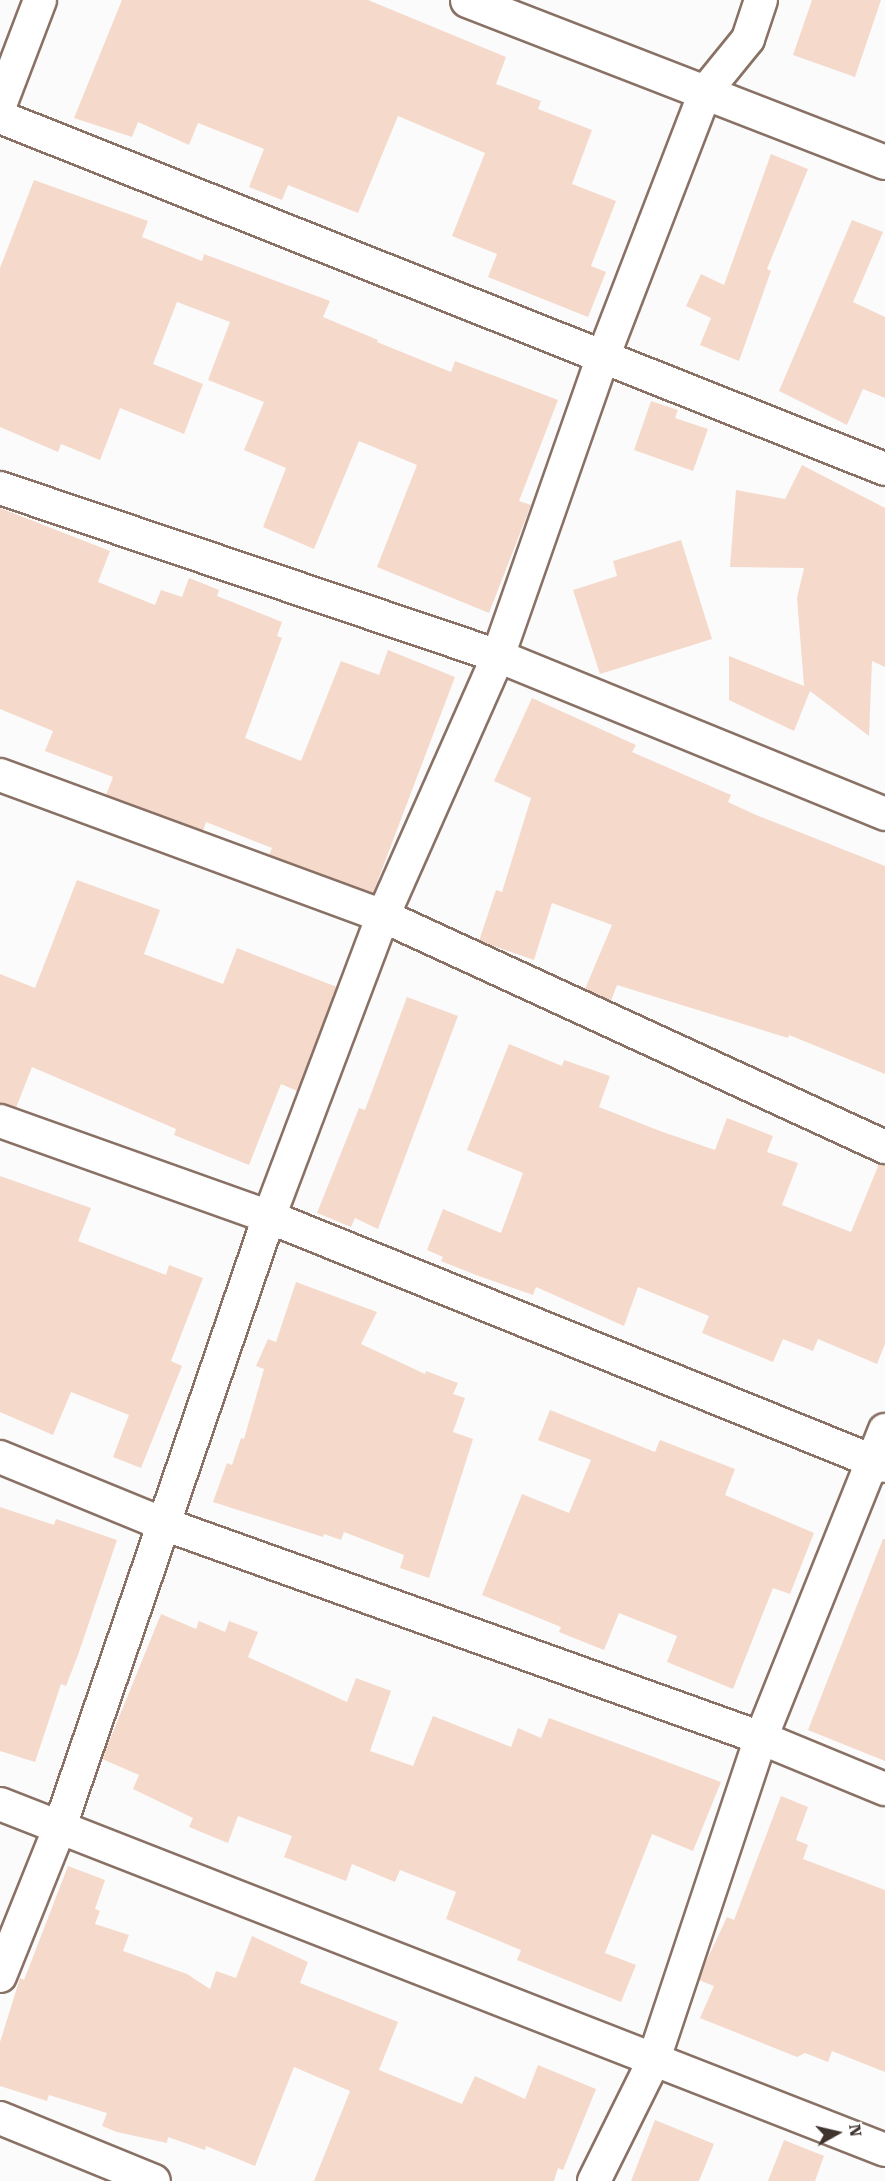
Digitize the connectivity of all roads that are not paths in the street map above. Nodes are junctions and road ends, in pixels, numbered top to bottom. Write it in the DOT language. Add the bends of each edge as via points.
graph roads {
  1 [pos="40,0"];
  2 [pos="466,0"];
  3 [pos="761,0"];
  4 [pos="705,92"];
  5 [pos="0,105"];
  6 [pos="0,117"];
  7 [pos="885,162"];
  8 [pos="603,357"];
  9 [pos="885,469"];
  10 [pos="0,488"];
  11 [pos="498,656"];
  12 [pos="0,775"];
  13 [pos="885,814"];
  14 [pos="383,916"];
  15 [pos="0,1121"];
  16 [pos="885,1147"];
  17 [pos="269,1217"];
  18 [pos="885,1430"];
  19 [pos="0,1457"];
  20 [pos="879,1463"];
  21 [pos="161,1523"];
  22 [pos="761,1738"];
  23 [pos="885,1789"];
  24 [pos="0,1804"];
  25 [pos="59,1828"];
  26 [pos="0,1976"];
  27 [pos="653,2062"];
  28 [pos="0,2118"];
  29 [pos="885,2151"];
  30 [pos="154,2181"];
  31 [pos="594,2181"];
  1 -- 5 [label="street"];
  2 -- 4 [label="street"];
  3 -- 4 [label="street" via="748,39"];
  4 -- 7 [label="street"];
  4 -- 8 [label="street"];
  6 -- 8 [label="street"];
  8 -- 9 [label="street"];
  8 -- 11 [label="street"];
  10 -- 11 [label="street"];
  11 -- 13 [label="street"];
  11 -- 14 [label="street"];
  12 -- 14 [label="street"];
  14 -- 16 [label="street"];
  14 -- 17 [label="street"];
  15 -- 17 [label="street"];
  17 -- 20 [label="street"];
  17 -- 21 [label="street"];
  18 -- 20 [label="street"];
  19 -- 21 [label="street"];
  20 -- 22 [label="street"];
  21 -- 22 [label="street"];
  21 -- 25 [label="street"];
  22 -- 23 [label="street"];
  22 -- 27 [label="street"];
  24 -- 25 [label="street"];
  25 -- 26 [label="street"];
  25 -- 27 [label="street"];
  27 -- 29 [label="street"];
  27 -- 31 [label="street"];
  28 -- 30 [label="street"];
}
